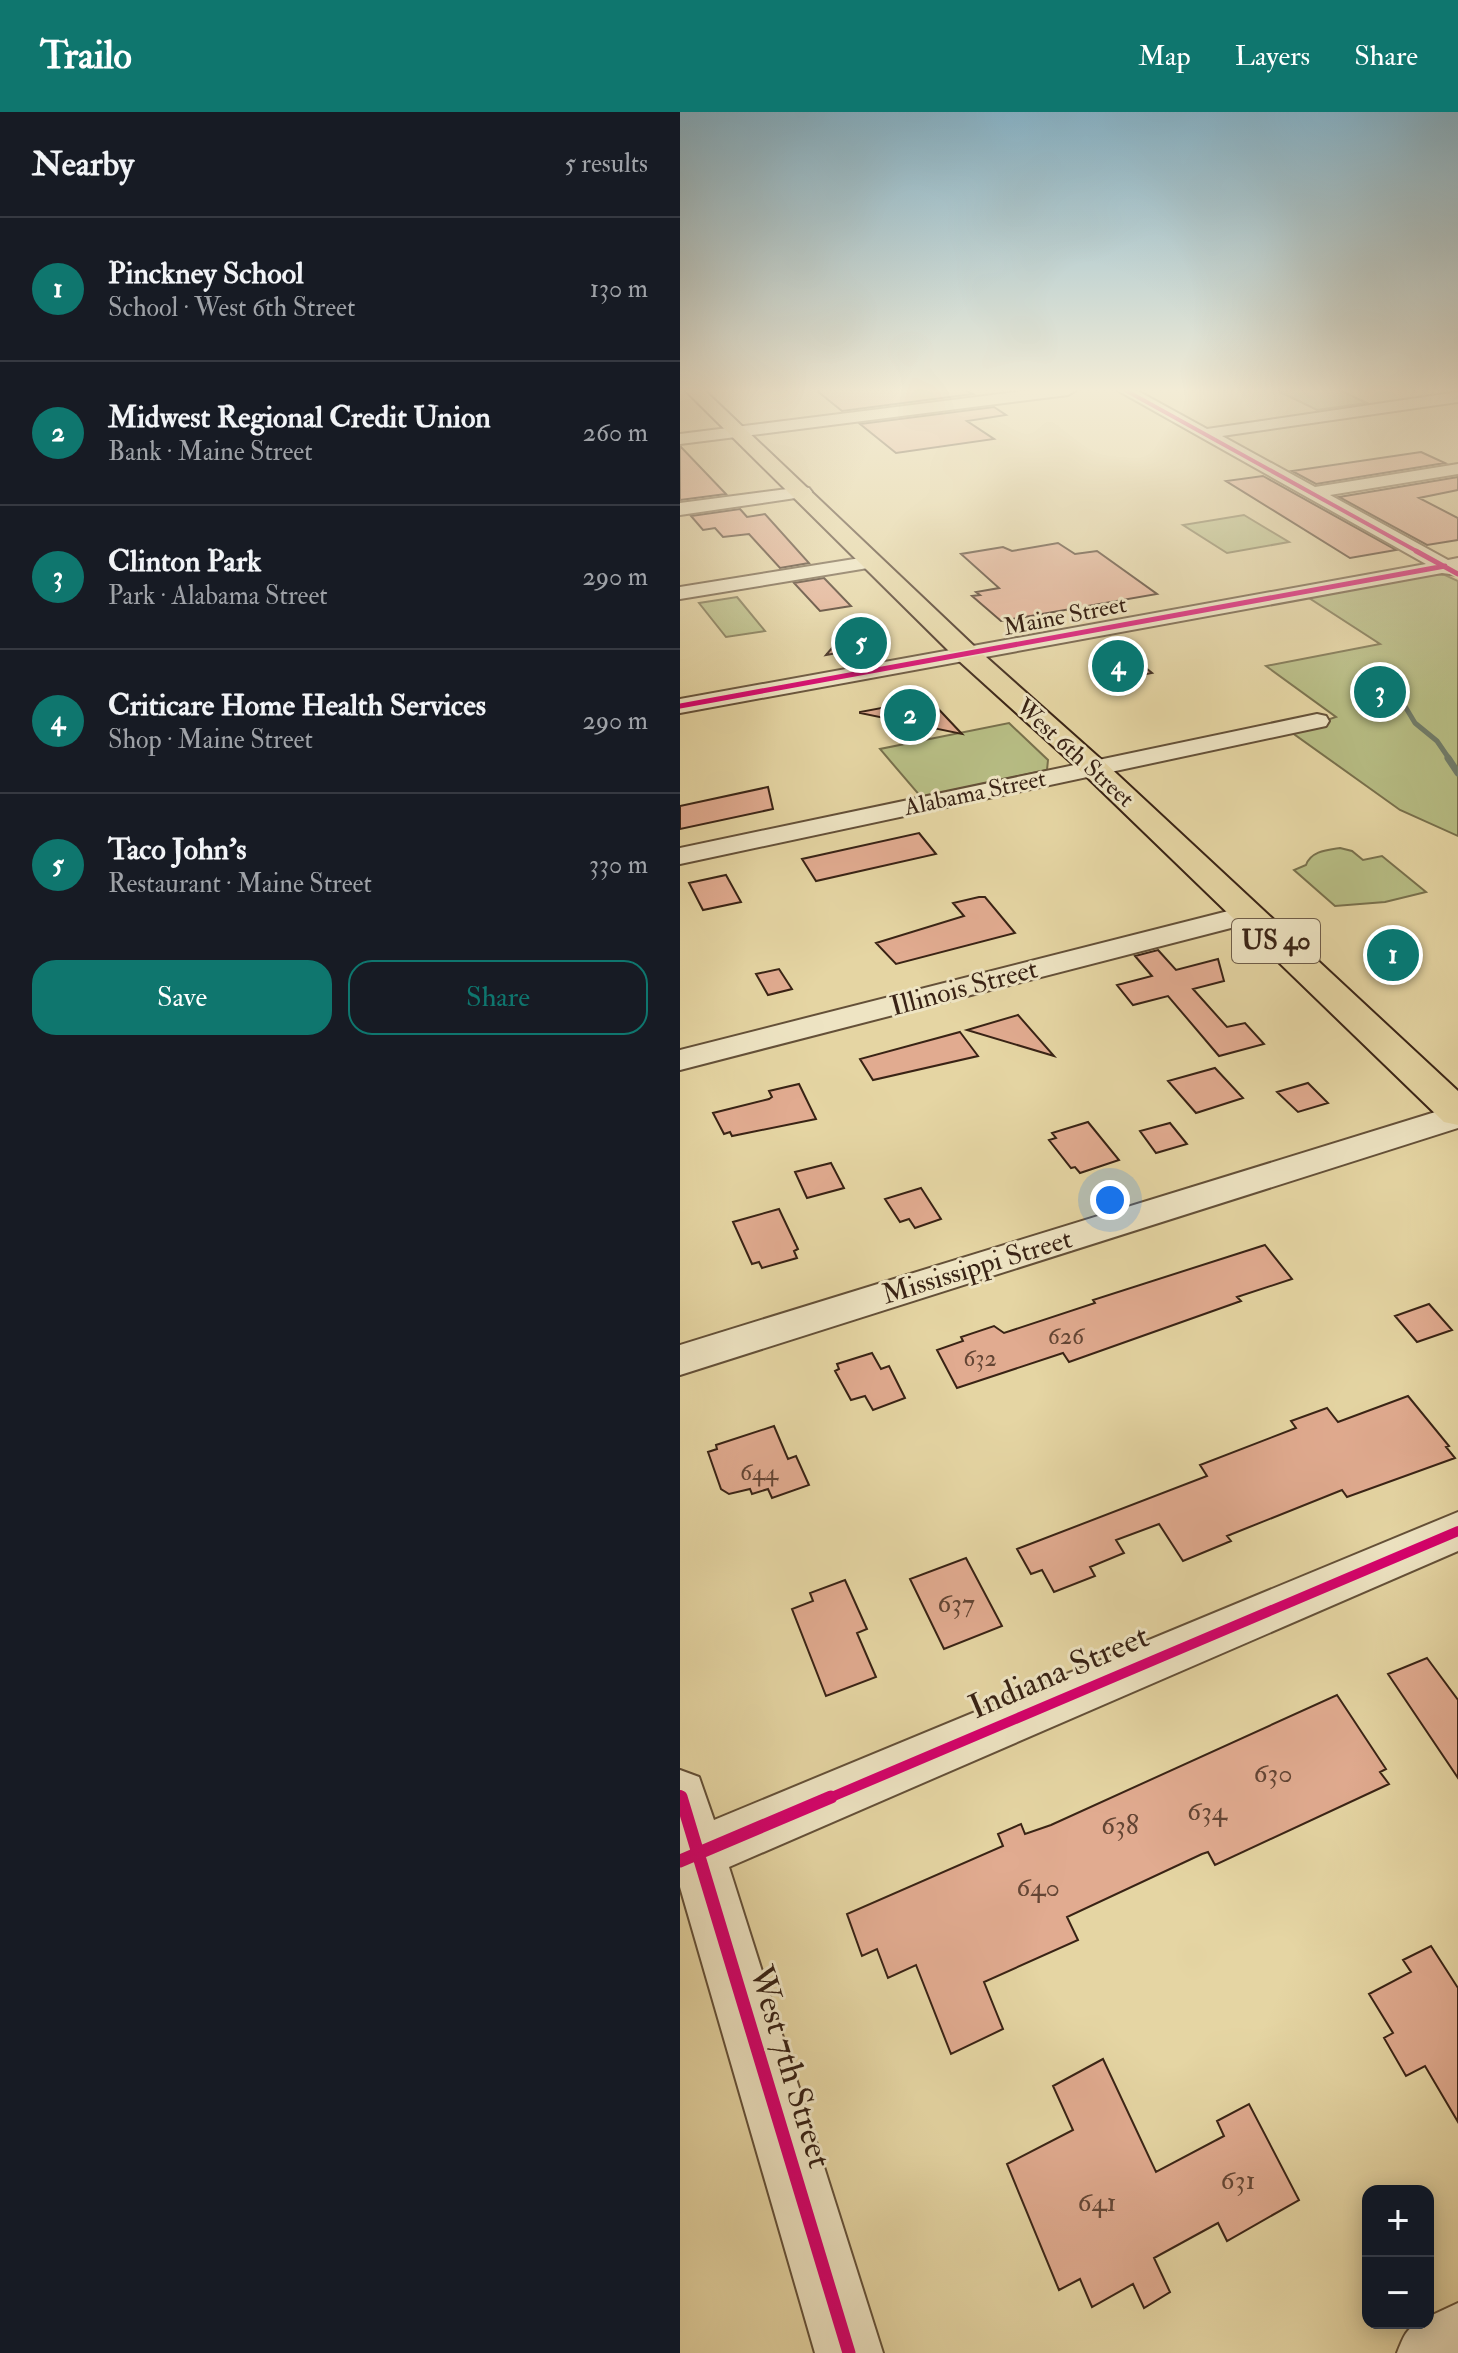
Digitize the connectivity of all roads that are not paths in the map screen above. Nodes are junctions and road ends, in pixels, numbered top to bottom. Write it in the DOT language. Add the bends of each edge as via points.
graph roads {
  1 [pos="784,495"];
  2 [pos="806,495"];
  3 [pos="1314,495"];
  4 [pos="680,509"];
  5 [pos="873,562"];
  6 [pos="1454,568"];
  7 [pos="680,593"];
  8 [pos="967,654"];
  9 [pos="680,706"];
  10 [pos="1317,721"];
  11 [pos="1094,768"];
  12 [pos="680,856"];
  13 [pos="1248,915"];
  14 [pos="680,1060"];
  15 [pos="1458,1115"];
  16 [pos="680,1360"];
  17 [pos="1458,1531"];
  18 [pos="680,1795"];
  19 [pos="689,1858"];
  20 [pos="1458,2337"];
  21 [pos="849,2353"];
  22 [pos="1431,2353"];
  1 -- 4 [label="street"];
  2 -- 5 [label="highway, West 6th Street / US 40"];
  3 -- 6 [label="street"];
  5 -- 7 [label="street"];
  5 -- 8 [label="highway, West 6th Street / US 40"];
  6 -- 8 [label="street, Maine Street"];
  8 -- 9 [label="street, Maine Street"];
  8 -- 11 [label="highway, West 6th Street / US 40"];
  10 -- 11 [label="street, Alabama Street"];
  11 -- 12 [label="street, Alabama Street"];
  11 -- 13 [label="highway, West 6th Street / US 40"];
  13 -- 14 [label="street, Illinois Street"];
  13 -- 15 [label="highway, West 6th Street / US 40"];
  15 -- 16 [label="street, Mississippi Street"];
  17 -- 19 [label="street, Indiana Street"];
  18 -- 19 [label="street, West 7th Street"];
  19 -- 21 [label="street, West 7th Street"];
  20 -- 22 [label="street"];
}
